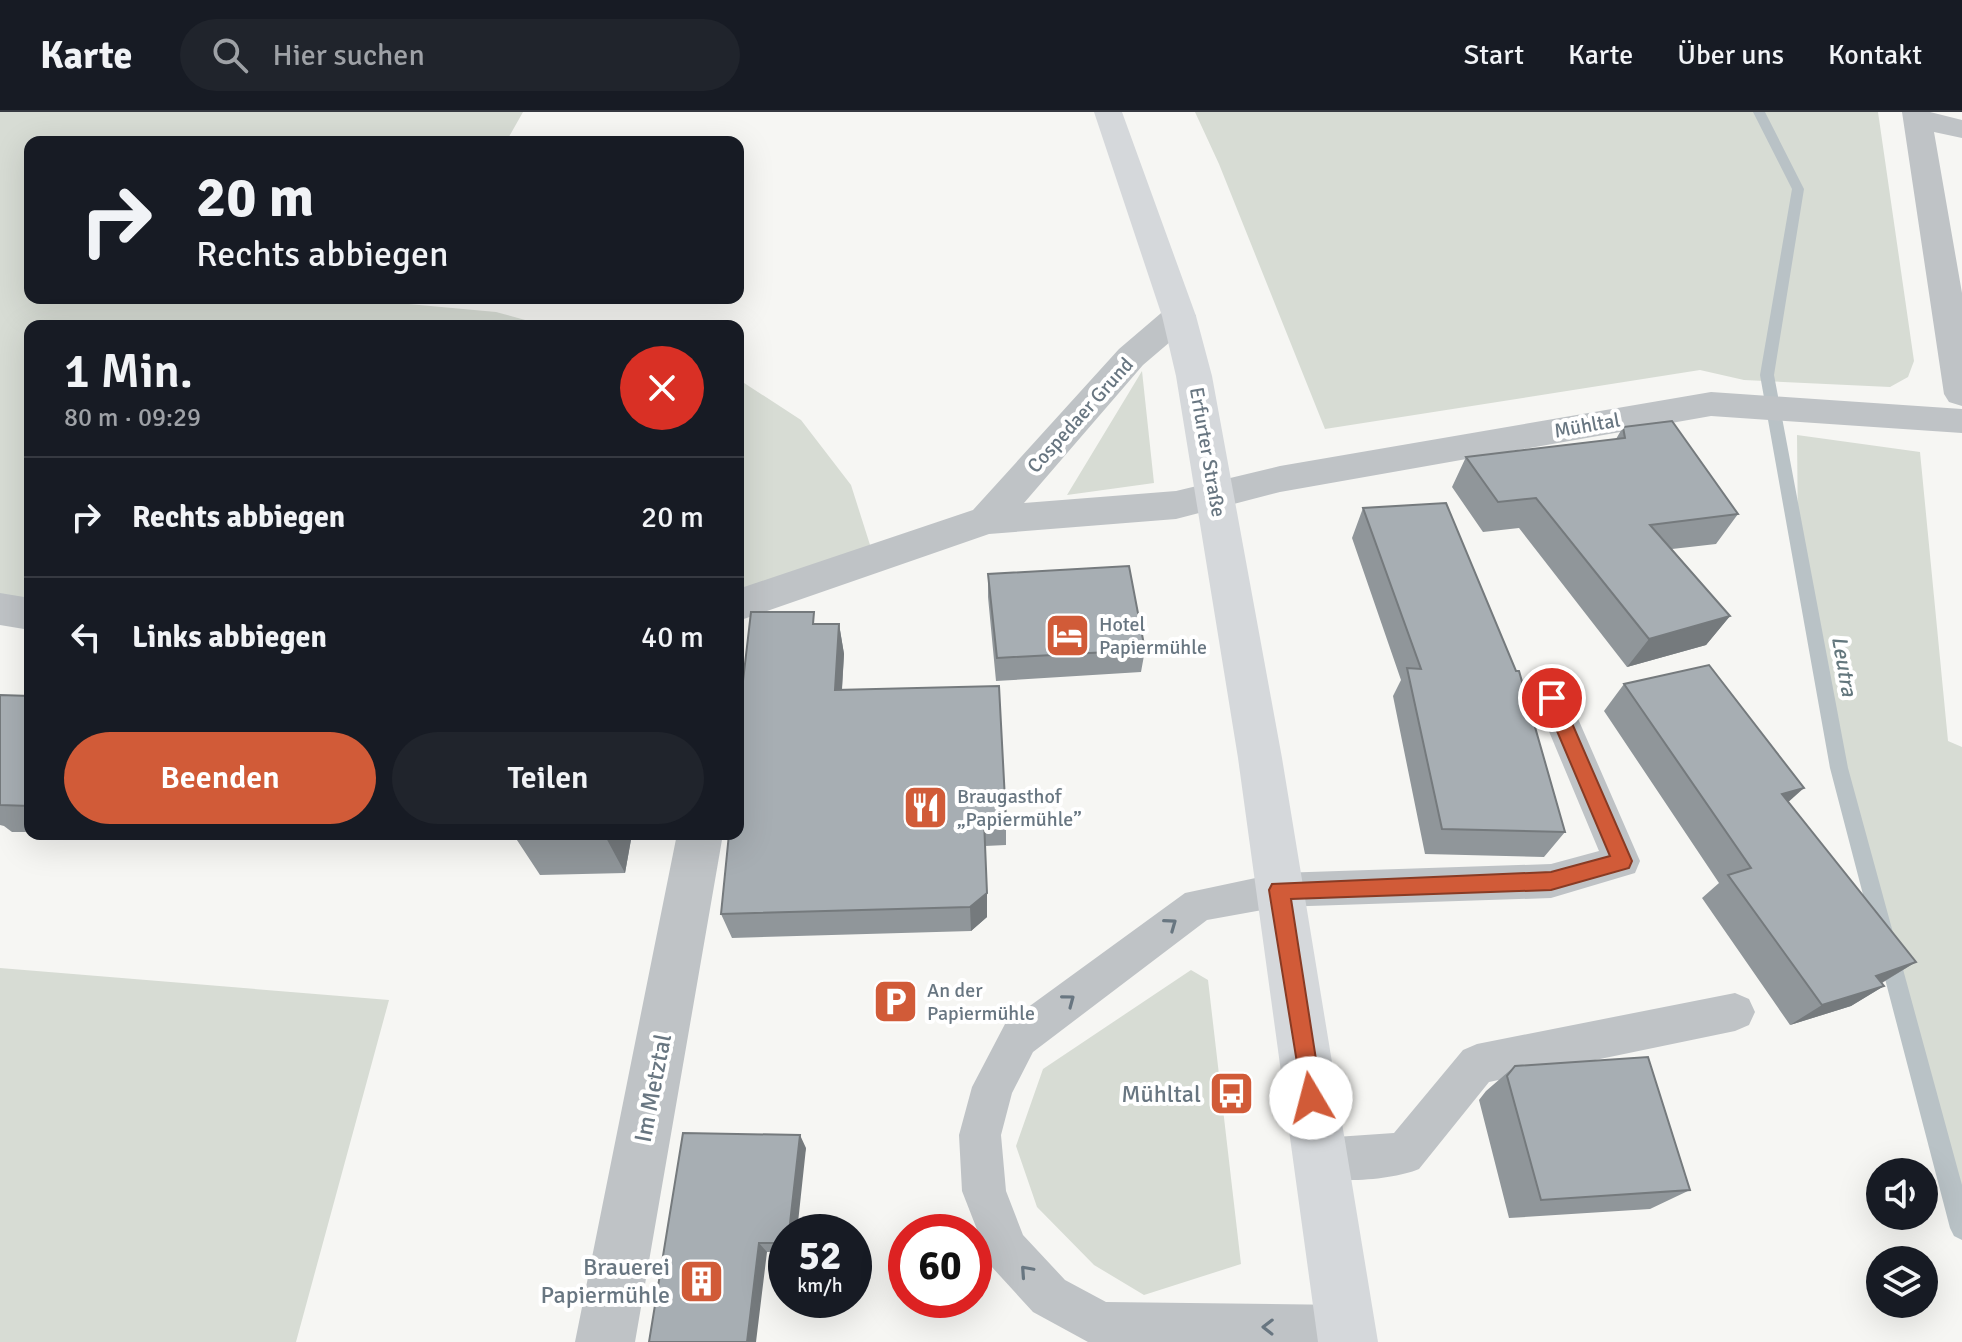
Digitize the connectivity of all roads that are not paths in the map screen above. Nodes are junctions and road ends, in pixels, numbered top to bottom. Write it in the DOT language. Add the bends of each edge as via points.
graph roads {
  1 [pos="1108,112"];
  2 [pos="1917,116"];
  3 [pos="1962,129"];
  4 [pos="1179,316"];
  5 [pos="1962,394"];
  6 [pos="1962,421"];
  7 [pos="1216,495"];
  8 [pos="987,520"];
  9 [pos="0,609"];
  10 [pos="744,611"];
  11 [pos="24,613"];
  12 [pos="1552,698"];
  13 [pos="699,840"];
  14 [pos="1279,890"];
  15 [pos="1735,1012"];
  16 [pos="1321,1159"];
  17 [pos="1347,1335"];
  18 [pos="605,1342"];
  1 -- 4 [label="main road, Erfurter Straße"];
  2 -- 3 [label="street"];
  2 -- 5 [label="street"];
  4 -- 7 [label="main road, Erfurter Straße"];
  4 -- 8 [label="street, Cospedaer Grund" via="1131,357"];
  6 -- 7 [label="street, Mühltal" via="1711,404 1280,479"];
  7 -- 8 [label="street, Cospedaer Grund" via="1176,505"];
  7 -- 14 [label="main road, Erfurter Straße"];
  8 -- 10 [label="street, Cospedaer Grund"];
  9 -- 11 [label="street"];
  12 -- 14 [label="lane" via="1622,861 1551,881"];
  13 -- 18 [label="street, Im Metztal"];
  14 -- 16 [label="main road"];
  17 -- 14 [label="lane, one-way" via="1102,1325 1049,1296 1007,1250 984,1191 980,1135 993,1087 1019,1038 1198,905"];
  15 -- 16 [label="lane" via="1477,1064 1404,1154"];
  16 -- 17 [label="main road"];
}
